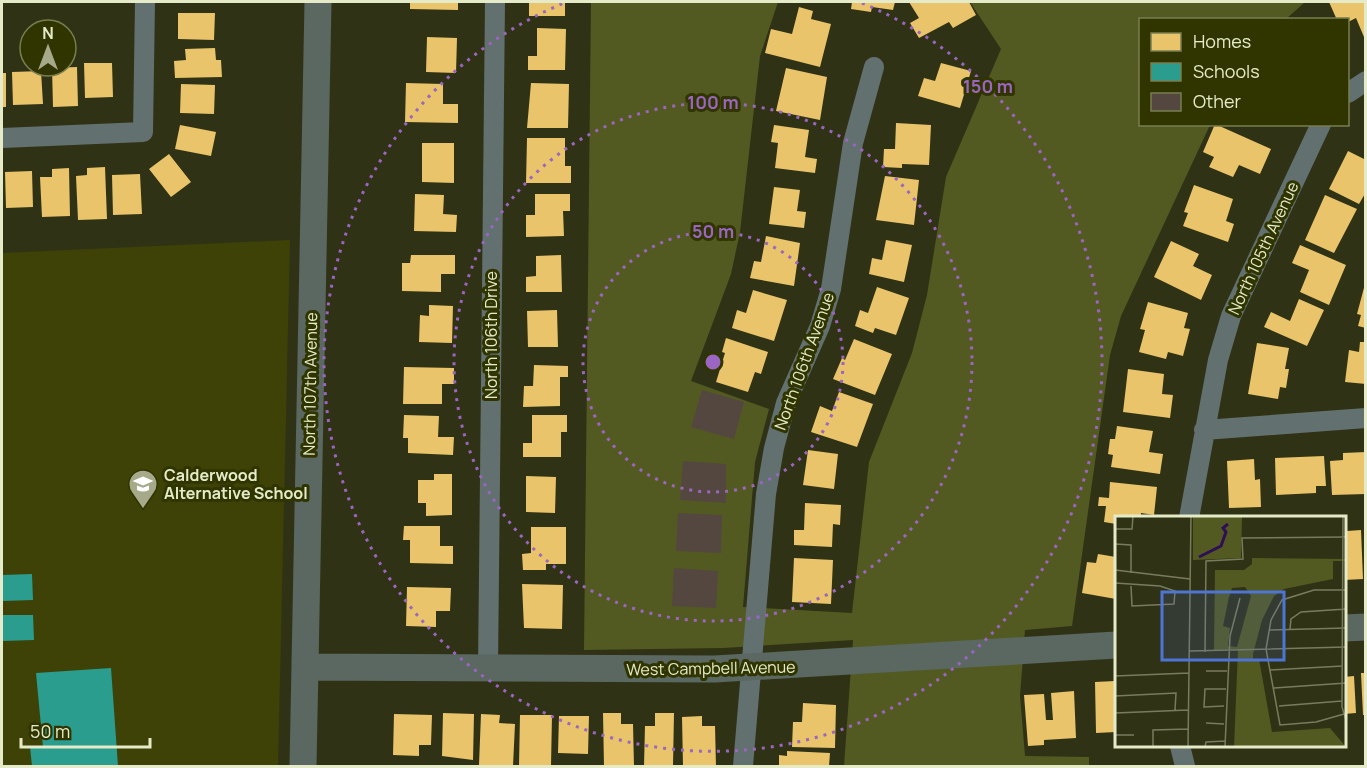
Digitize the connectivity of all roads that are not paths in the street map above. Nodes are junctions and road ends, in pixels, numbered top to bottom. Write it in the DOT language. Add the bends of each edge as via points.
graph roads {
  1 [pos="145,2"];
  2 [pos="318,2"];
  3 [pos="495,2"];
  4 [pos="874,67"];
  5 [pos="1365,81"];
  6 [pos="1349,92"];
  7 [pos="1320,126"];
  8 [pos="2,138"];
  9 [pos="1365,418"];
  10 [pos="1204,430"];
  11 [pos="1189,516"];
  12 [pos="1365,627"];
  13 [pos="1346,628"];
  14 [pos="1115,645"];
  15 [pos="305,667"];
  16 [pos="489,668"];
  17 [pos="750,668"];
  18 [pos="1180,747"];
  19 [pos="303,766"];
  20 [pos="743,766"];
  21 [pos="1185,766"];
  1 -- 8 [label="street" via="143,132"];
  2 -- 15 [label="street, North 107th Avenue"];
  3 -- 16 [label="street, North 106th Drive"];
  4 -- 17 [label="street, North 106th Avenue" via="853,143 831,289 820,326 786,403 774,448"];
  5 -- 6 [label="street"];
  7 -- 10 [label="street, North 105th Avenue" via="1231,316"];
  9 -- 10 [label="street"];
  10 -- 11 [label="street, North 105th Avenue"];
  12 -- 13 [label="street"];
  14 -- 17 [label="street, West Campbell Avenue"];
  15 -- 16 [label="street, West Campbell Avenue"];
  15 -- 19 [label="street, North 107th Avenue"];
  16 -- 17 [label="street, West Campbell Avenue"];
  17 -- 20 [label="street, North 106th Avenue"];
  18 -- 21 [label="street"];
}
